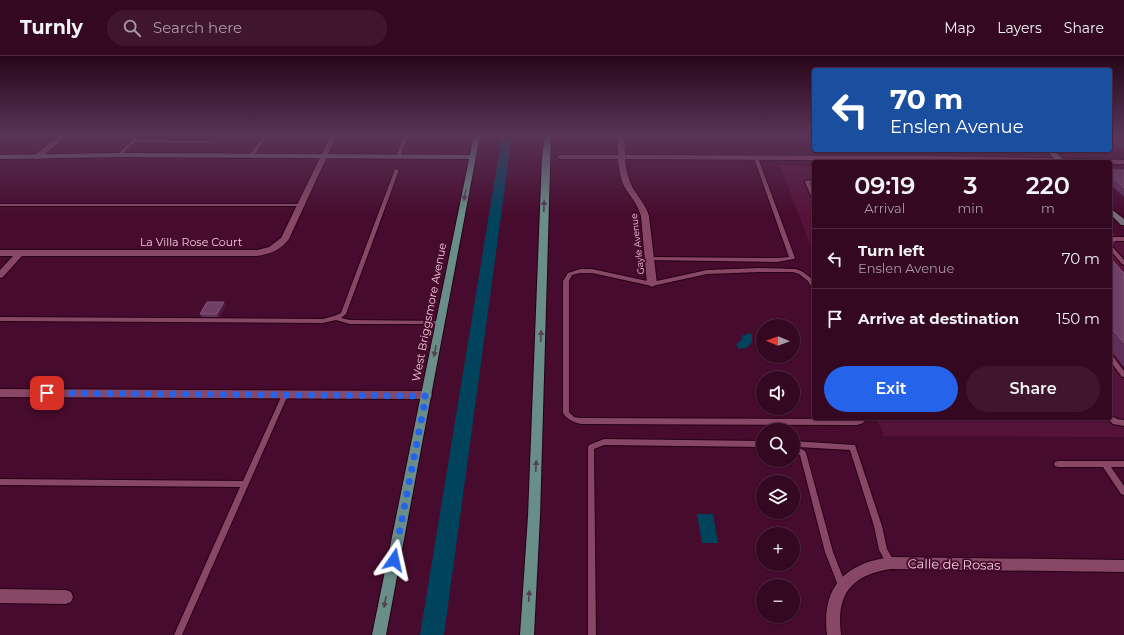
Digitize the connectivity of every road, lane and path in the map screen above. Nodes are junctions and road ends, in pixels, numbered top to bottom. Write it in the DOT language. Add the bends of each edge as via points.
graph roads {
  1 [pos="321,162"];
  2 [pos="471,162"];
  3 [pos="546,162"];
  4 [pos="623,162"];
  5 [pos="757,162"];
  6 [pos="397,170"];
  7 [pos="812,181"];
  8 [pos="812,193"];
  9 [pos="0,205"];
  10 [pos="301,205"];
  11 [pos="1112,212"];
  12 [pos="1124,223"];
  13 [pos="1112,239"];
  14 [pos="1124,239"];
  15 [pos="1112,249"];
  16 [pos="0,253"];
  17 [pos="20,253"];
  18 [pos="649,259"];
  19 [pos="1124,263"];
  20 [pos="0,275"];
  21 [pos="812,283"];
  22 [pos="652,284"];
  23 [pos="336,318"];
  24 [pos="0,320"];
  25 [pos="440,323"];
  26 [pos="1112,360"];
  27 [pos="1124,375"];
  28 [pos="0,393"];
  29 [pos="285,395"];
  30 [pos="426,396"];
  31 [pos="862,420"];
  32 [pos="1112,420"];
  33 [pos="1124,423"];
  34 [pos="756,444"];
  35 [pos="800,444"];
  36 [pos="800,452"];
  37 [pos="1058,464"];
  38 [pos="1105,464"];
  39 [pos="1124,464"];
  40 [pos="0,482"];
  41 [pos="245,484"];
  42 [pos="1124,492"];
  43 [pos="890,563"];
  44 [pos="1124,566"];
  45 [pos="842,585"];
  46 [pos="0,596"];
  47 [pos="66,597"];
  48 [pos="178,635"];
  49 [pos="379,635"];
  50 [pos="527,635"];
  51 [pos="592,635"];
  52 [pos="834,635"];
  1 -- 10 [label="street, La Villa Rose Court"];
  2 -- 25 [label="main road, West Briggsmore Avenue, one-way"];
  50 -- 3 [label="main road, one-way" via="534,516"];
  4 -- 18 [label="street, Gayle Avenue" via="622,172 645,216"];
  5 -- 18 [label="lane" via="792,258"];
  6 -- 23 [label="lane" via="344,314"];
  7 -- 8 [label="lane" via="807,182"];
  9 -- 10 [label="lane"];
  10 -- 17 [label="street, La Villa Rose Court" via="281,245 264,253"];
  11 -- 12 [label="street"];
  13 -- 14 [label="lane"];
  15 -- 19 [label="lane"];
  16 -- 17 [label="street, La Villa Rose Court"];
  17 -- 20 [label="street"];
  18 -- 22 [label="street, Gayle Avenue"];
  21 -- 22 [label="lane" via="794,270 759,270 707,272"];
  22 -- 31 [label="lane" via="585,270 575,272 567,278 566,413 572,419 857,422"];
  23 -- 24 [label="lane" via="323,321"];
  23 -- 25 [label="lane" via="350,322"];
  25 -- 30 [label="main road, West Briggsmore Avenue, one-way"];
  26 -- 27 [label="lane"];
  28 -- 29 [label="street"];
  29 -- 30 [label="street"];
  29 -- 41 [label="lane"];
  30 -- 49 [label="main road, West Briggsmore Avenue, one-way"];
  32 -- 33 [label="lane"];
  34 -- 51 [label="lane" via="604,442 591,447"];
  35 -- 43 [label="lane" via="853,447 883,550"];
  36 -- 45 [label="lane" via="803,453 829,552"];
  37 -- 38 [label="lane"];
  38 -- 39 [label="lane"];
  38 -- 42 [label="lane"];
  40 -- 41 [label="lane"];
  41 -- 48 [label="lane"];
  43 -- 44 [label="street, Calle de Rosas"];
  43 -- 45 [label="street, Calle de Rosas" via="872,565 853,574"];
  45 -- 52 [label="street, Calle de Rosas" via="832,615"];
  46 -- 47 [label="street"];
}
